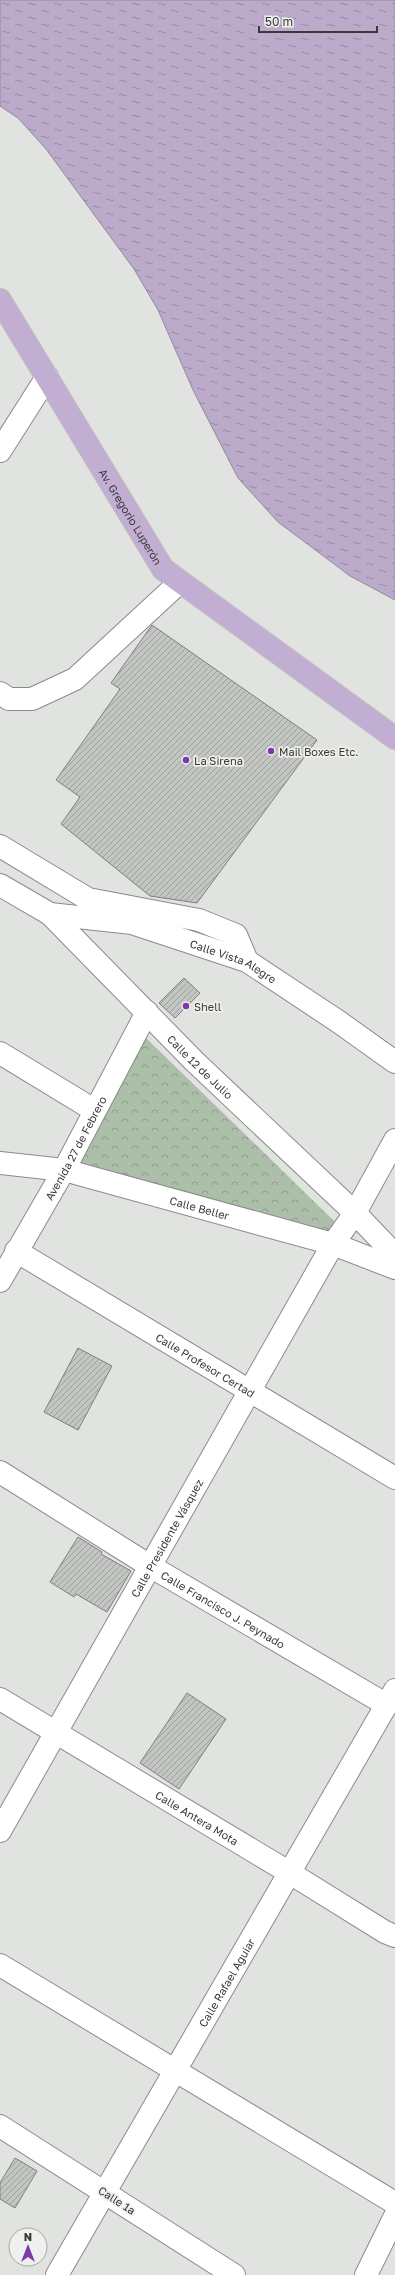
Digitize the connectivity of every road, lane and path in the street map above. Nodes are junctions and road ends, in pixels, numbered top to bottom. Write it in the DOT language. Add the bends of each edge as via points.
graph roads {
  1 [pos="0,300"];
  2 [pos="47,377"];
  3 [pos="0,451"];
  4 [pos="180,582"];
  5 [pos="4,696"];
  6 [pos="395,738"];
  7 [pos="0,846"];
  8 [pos="0,885"];
  9 [pos="50,914"];
  10 [pos="246,961"];
  11 [pos="147,1012"];
  12 [pos="0,1053"];
  13 [pos="395,1062"];
  14 [pos="94,1110"];
  15 [pos="395,1140"];
  16 [pos="0,1163"];
  17 [pos="64,1170"];
  18 [pos="355,1213"];
  19 [pos="333,1244"];
  20 [pos="16,1251"];
  21 [pos="395,1255"];
  22 [pos="395,1268"];
  23 [pos="0,1281"];
  24 [pos="249,1392"];
  25 [pos="0,1472"];
  26 [pos="395,1478"];
  27 [pos="150,1566"];
  28 [pos="391,1698"];
  29 [pos="0,1699"];
  30 [pos="56,1732"];
  31 [pos="0,1832"];
  32 [pos="290,1873"];
  33 [pos="395,1936"];
  34 [pos="0,1965"];
  35 [pos="176,2070"];
  36 [pos="0,2126"];
  37 [pos="105,2192"];
  38 [pos="395,2203"];
  39 [pos="395,2216"];
  40 [pos="58,2275"];
  41 [pos="234,2275"];
  42 [pos="366,2275"];
  1 -- 2 [label="main road, Av. Gregorio Luperón"];
  2 -- 3 [label="street"];
  2 -- 4 [label="main road, Av. Gregorio Luperón" via="163,569"];
  4 -- 5 [label="street" via="75,679 32,699"];
  4 -- 6 [label="main road, Av. Gregorio Luperón"];
  7 -- 10 [label="street" via="88,899 199,920 236,935"];
  8 -- 9 [label="street, Calle 12 de Julio"];
  9 -- 10 [label="street, Calle Vista Alegre" via="132,922"];
  9 -- 11 [label="street, Calle 12 de Julio"];
  10 -- 13 [label="street, Calle Vista Alegre"];
  11 -- 14 [label="street, Avenida 27 de Febrero"];
  11 -- 18 [label="street, Calle 12 de Julio" via="194,1061"];
  12 -- 14 [label="street"];
  14 -- 17 [label="street, Avenida 27 de Febrero"];
  15 -- 18 [label="street"];
  16 -- 17 [label="street, Calle Beller"];
  17 -- 19 [label="street, Calle Beller"];
  17 -- 20 [label="street, Avenida 27 de Febrero"];
  18 -- 19 [label="street, Calle Presidente Vásquez"];
  18 -- 21 [label="street, Calle 12 de Julio"];
  19 -- 22 [label="street, Calle Beller"];
  19 -- 24 [label="street, Calle Presidente Vásquez"];
  20 -- 23 [label="street, Avenida 27 de Febrero"];
  20 -- 24 [label="street, Calle Profesor Certad"];
  24 -- 26 [label="street, Calle Profesor Certad"];
  24 -- 27 [label="street, Calle Presidente Vásquez"];
  25 -- 27 [label="street, Calle Francisco J. Peynado"];
  27 -- 28 [label="street, Calle Francisco J. Peynado"];
  27 -- 30 [label="street, Calle Presidente Vásquez"];
  28 -- 32 [label="street, Calle Rafael Aguiar"];
  29 -- 30 [label="street, Calle Antera Mota"];
  30 -- 31 [label="street, Calle Presidente Vásquez"];
  30 -- 32 [label="street, Calle Antera Mota"];
  32 -- 33 [label="street, Calle Antera Mota"];
  32 -- 35 [label="street, Calle Rafael Aguiar"];
  34 -- 35 [label="street"];
  35 -- 37 [label="street, Calle Rafael Aguiar"];
  35 -- 38 [label="street"];
  36 -- 37 [label="street, Calle 1ª"];
  37 -- 40 [label="street, Calle Rafael Aguiar"];
  37 -- 41 [label="street, Calle 1ª"];
  39 -- 42 [label="street"];
}
